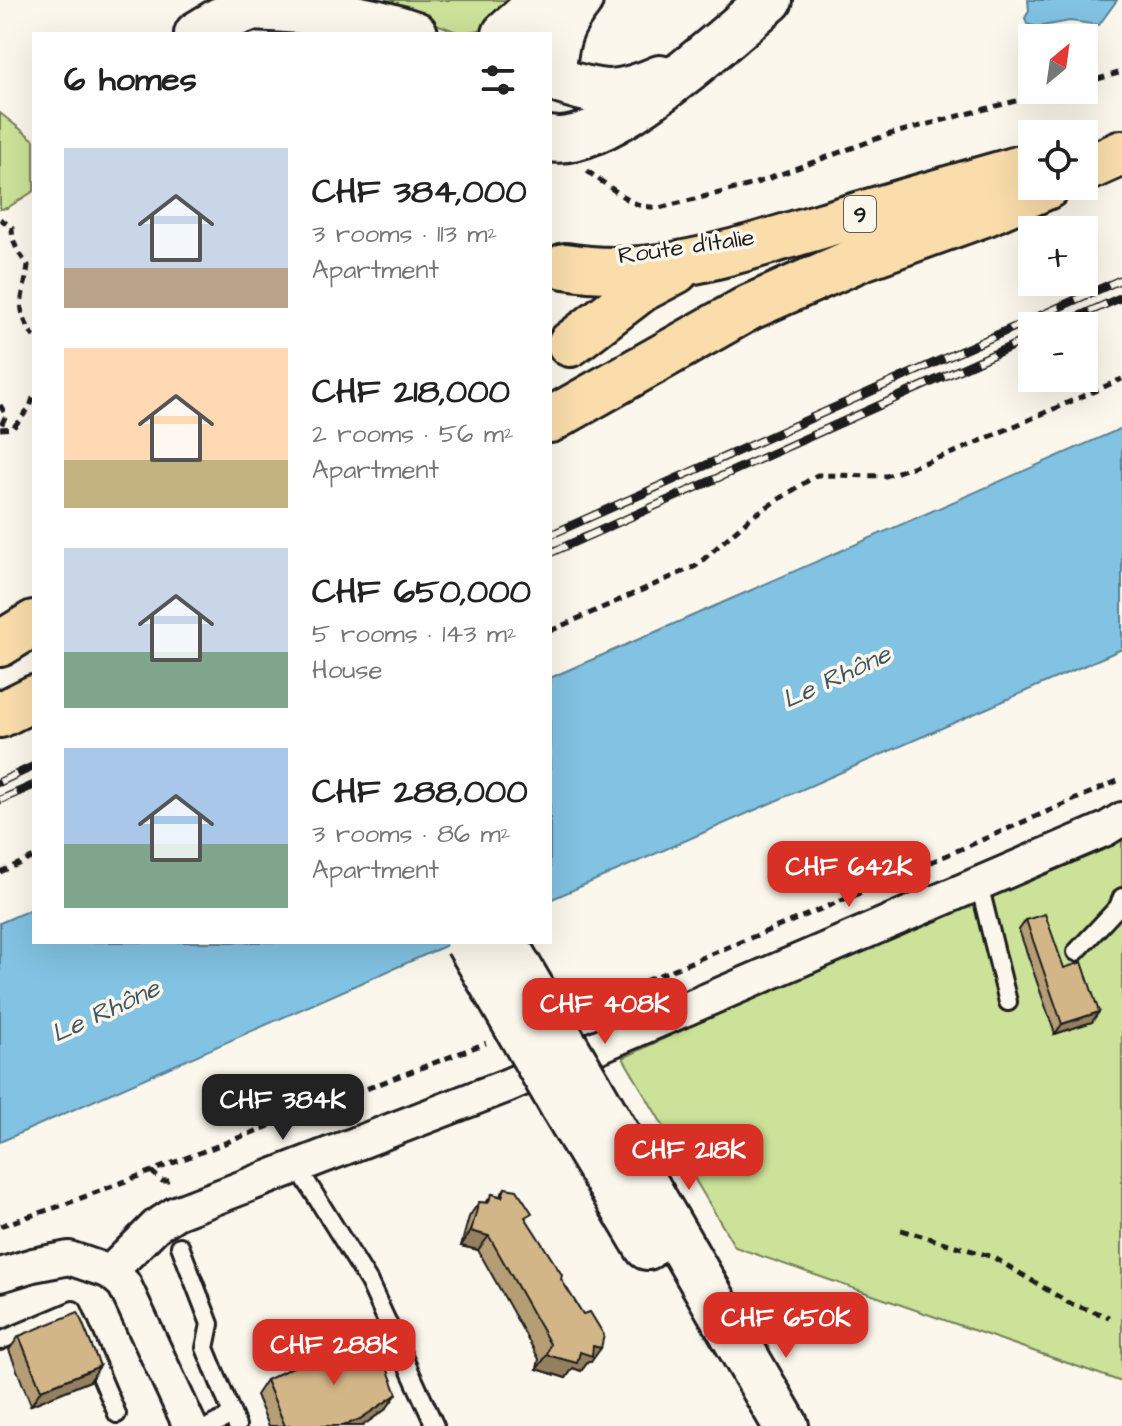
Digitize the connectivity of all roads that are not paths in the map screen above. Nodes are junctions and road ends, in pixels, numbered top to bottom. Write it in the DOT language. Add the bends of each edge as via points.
graph roads {
  1 [pos="543,0"];
  2 [pos="580,0"];
  3 [pos="770,0"];
  4 [pos="259,4"];
  5 [pos="200,32"];
  6 [pos="408,32"];
  7 [pos="507,32"];
  8 [pos="691,65"];
  9 [pos="554,73"];
  10 [pos="552,131"];
  11 [pos="552,137"];
  12 [pos="1122,139"];
  13 [pos="1098,146"];
  14 [pos="1122,153"];
  15 [pos="1098,164"];
  16 [pos="1018,169"];
  17 [pos="1018,199"];
  18 [pos="825,224"];
  19 [pos="555,255"];
  20 [pos="688,264"];
  21 [pos="560,351"];
  22 [pos="552,419"];
  23 [pos="32,624"];
  24 [pos="0,644"];
  25 [pos="1122,819"];
  26 [pos="979,884"];
  27 [pos="1122,897"];
  28 [pos="469,944"];
  29 [pos="505,944"];
  30 [pos="1076,952"];
  31 [pos="1008,1002"];
  32 [pos="576,1096"];
  33 [pos="297,1166"];
  34 [pos="180,1246"];
  35 [pos="110,1272"];
  36 [pos="0,1275"];
  37 [pos="0,1341"];
  38 [pos="117,1414"];
  39 [pos="235,1420"];
  40 [pos="190,1426"];
  41 [pos="210,1426"];
  42 [pos="435,1426"];
  43 [pos="752,1426"];
  44 [pos="786,1426"];
  1 -- 7 [label="main road"];
  2 -- 9 [label="main road" via="563,21 555,43"];
  3 -- 8 [label="main road"];
  4 -- 5 [label="main road"];
  4 -- 6 [label="main road" via="355,16"];
  8 -- 9 [label="main road" via="608,93 585,89"];
  8 -- 11 [label="main road" via="647,101 600,129 578,139"];
  9 -- 10 [label="main road" via="562,96"];
  12 -- 13 [label="main road"];
  14 -- 15 [label="main road"];
  16 -- 18 [label="main road, Route d'Italie / 9"];
  17 -- 22 [label="main road" via="750,307"];
  18 -- 19 [label="main road, Route d'Italie / 9" via="628,258 565,249"];
  18 -- 20 [label="main road, Route d'Italie / 9"];
  19 -- 20 [label="main road, Route d'Italie / 9" via="605,272"];
  19 -- 21 [label="main road" via="576,278 584,298 581,328"];
  20 -- 21 [label="main road, Route d'Italie / 9" via="642,289"];
  23 -- 24 [label="main road"];
  25 -- 26 [label="street"];
  26 -- 31 [label="lane"];
  26 -- 33 [label="street" via="506,1086"];
  27 -- 30 [label="lane"];
  28 -- 32 [label="main road, bridge"];
  29 -- 32 [label="main road, bridge"];
  32 -- 43 [label="main road"];
  32 -- 44 [label="main road"];
  33 -- 35 [label="street" via="176,1213"];
  33 -- 42 [label="lane" via="369,1282"];
  34 -- 39 [label="lane" via="210,1324 205,1348"];
  35 -- 36 [label="street" via="69,1258"];
  35 -- 40 [label="street" via="124,1284"];
  37 -- 38 [label="lane" via="73,1310"];
  39 -- 41 [label="lane"];
}
